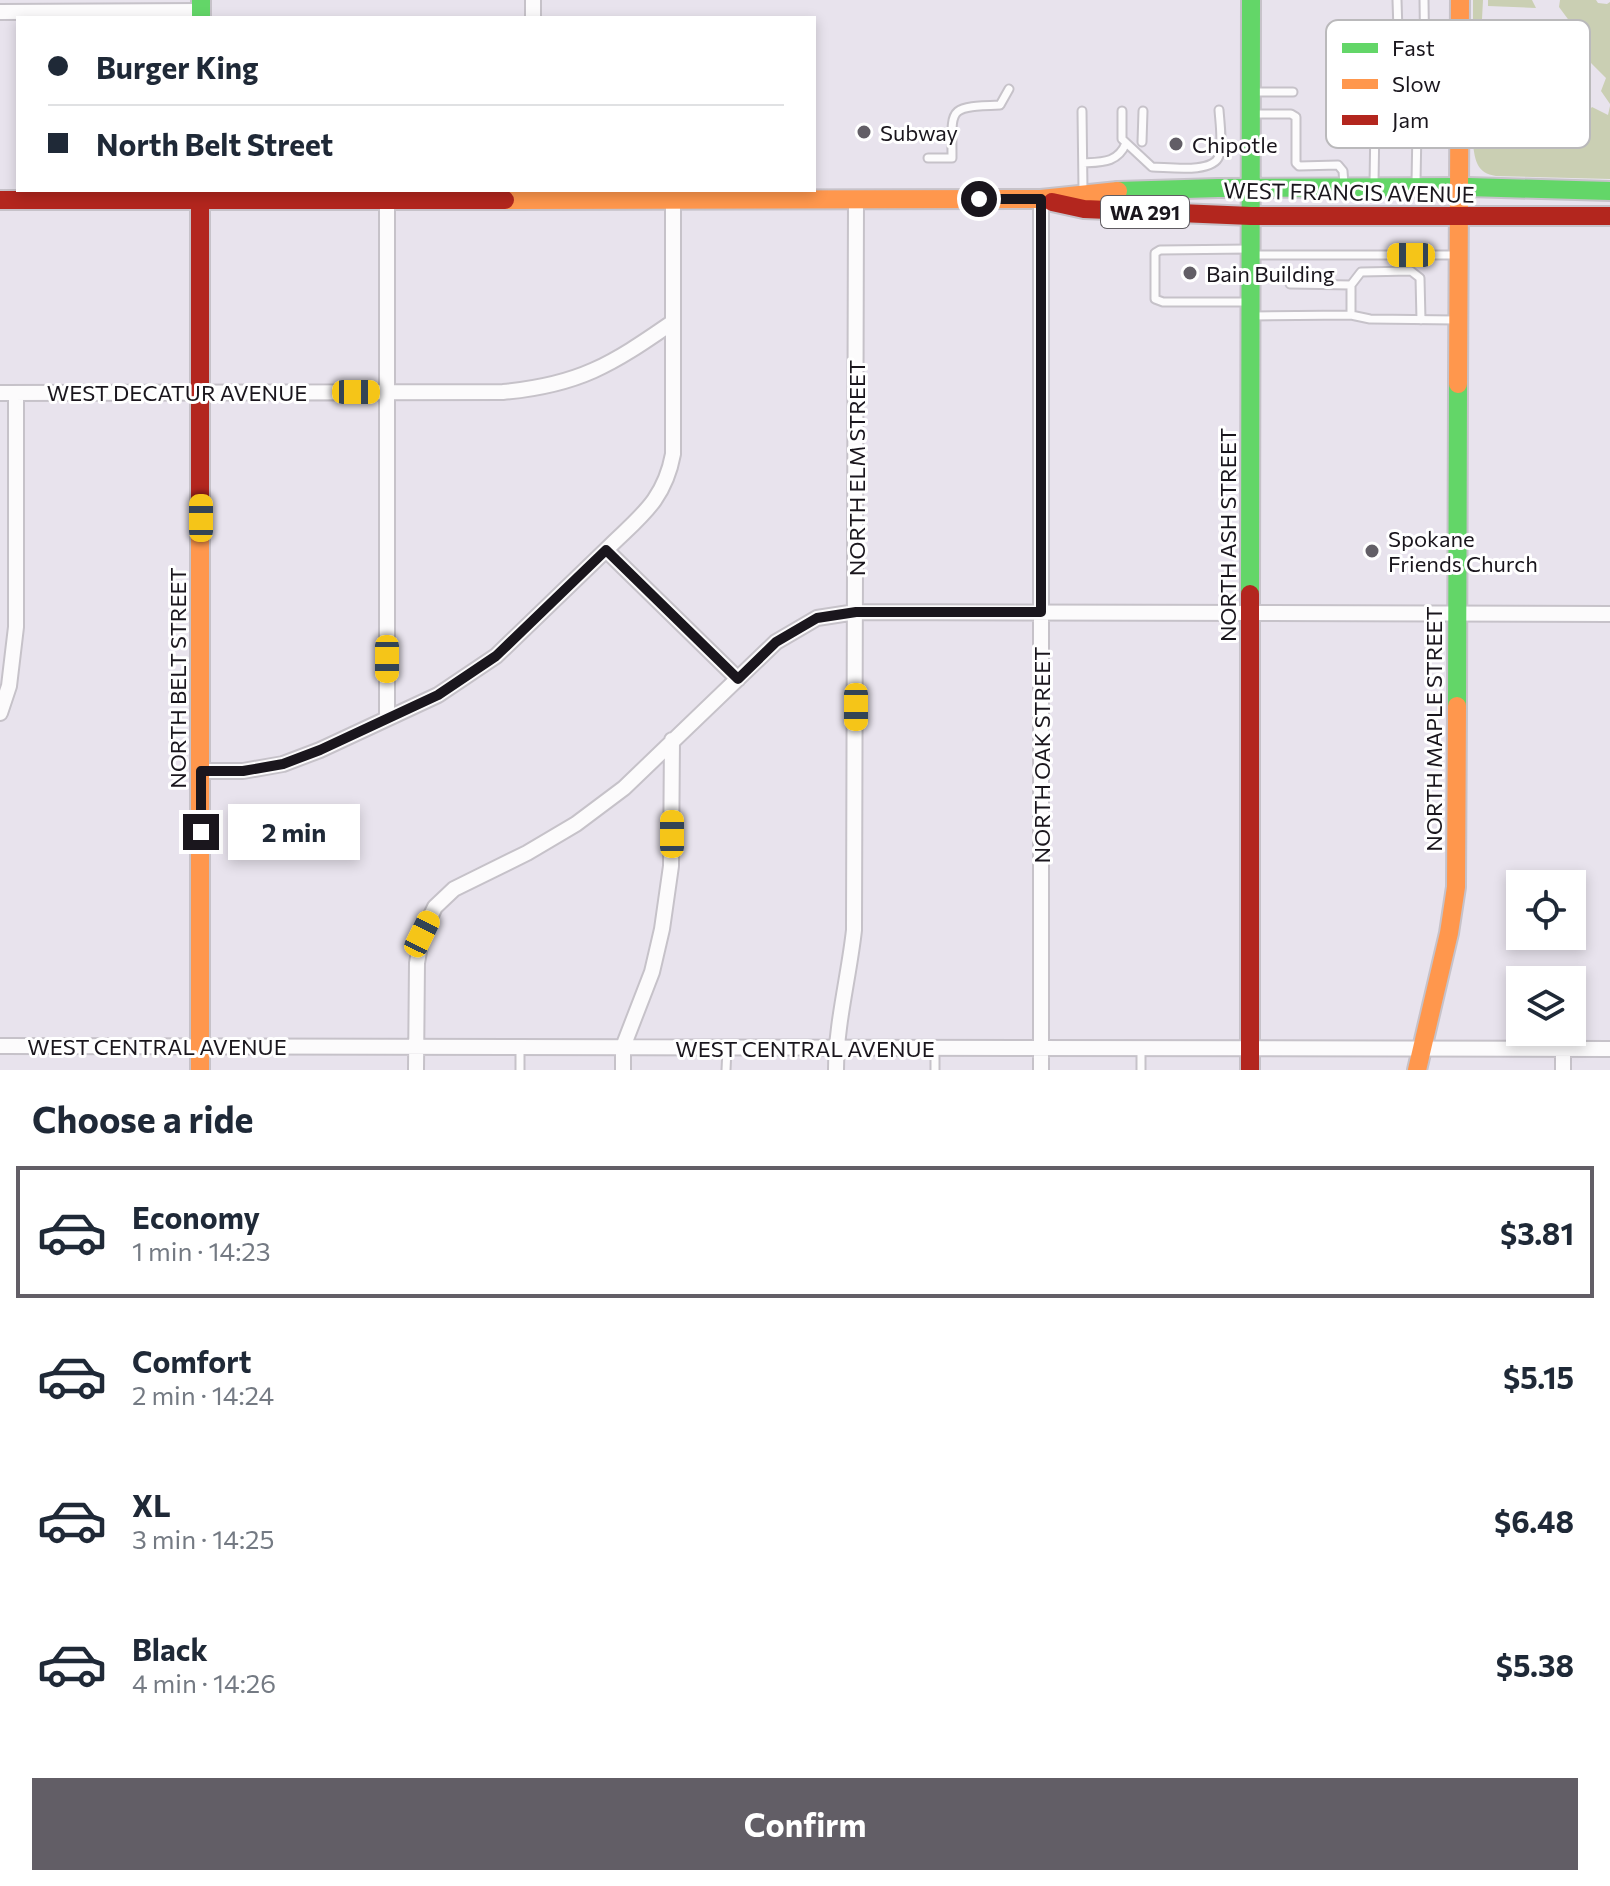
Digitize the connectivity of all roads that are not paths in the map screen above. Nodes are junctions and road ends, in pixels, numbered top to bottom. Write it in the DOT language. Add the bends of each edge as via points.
graph roads {
  1 [pos="1251,0"];
  2 [pos="1397,0"];
  3 [pos="1424,0"];
  4 [pos="201,10"];
  5 [pos="0,12"];
  6 [pos="1398,20"];
  7 [pos="1424,20"];
  8 [pos="1009,89"];
  9 [pos="1293,92"];
  10 [pos="1251,93"];
  11 [pos="1219,110"];
  12 [pos="1082,111"];
  13 [pos="1122,111"];
  14 [pos="1143,111"];
  15 [pos="1251,114"];
  16 [pos="1142,142"];
  17 [pos="1126,143"];
  18 [pos="1375,148"];
  19 [pos="1417,148"];
  20 [pos="1461,148"];
  21 [pos="928,158"];
  22 [pos="1083,163"];
  23 [pos="1461,187"];
  24 [pos="1252,188"];
  25 [pos="1344,188"];
  26 [pos="1374,188"];
  27 [pos="1416,188"];
  28 [pos="1610,191"];
  29 [pos="1083,192"];
  30 [pos="200,194"];
  31 [pos="530,194"];
  32 [pos="565,194"];
  33 [pos="621,194"];
  34 [pos="387,199"];
  35 [pos="673,199"];
  36 [pos="1041,199"];
  37 [pos="0,200"];
  38 [pos="856,200"];
  39 [pos="1251,216"];
  40 [pos="1610,216"];
  41 [pos="1460,217"];
  42 [pos="1251,252"];
  43 [pos="1460,255"];
  44 [pos="1290,284"];
  45 [pos="1351,285"];
  46 [pos="1251,309"];
  47 [pos="1351,315"];
  48 [pos="1421,320"];
  49 [pos="1460,320"];
  50 [pos="673,322"];
  51 [pos="201,392"];
  52 [pos="387,392"];
  53 [pos="0,393"];
  54 [pos="16,393"];
  55 [pos="606,550"];
  56 [pos="856,612"];
  57 [pos="1041,612"];
  58 [pos="1250,612"];
  59 [pos="1458,614"];
  60 [pos="1610,614"];
  61 [pos="738,679"];
  62 [pos="0,713"];
  63 [pos="387,718"];
  64 [pos="672,740"];
  65 [pos="201,771"];
  66 [pos="0,1046"];
  67 [pos="200,1046"];
  68 [pos="417,1046"];
  69 [pos="520,1046"];
  70 [pos="623,1047"];
  71 [pos="727,1049"];
  72 [pos="836,1049"];
  73 [pos="935,1049"];
  74 [pos="1041,1049"];
  75 [pos="1141,1049"];
  76 [pos="1250,1049"];
  77 [pos="1563,1049"];
  78 [pos="1610,1049"];
  79 [pos="1421,1050"];
  80 [pos="200,1070"];
  81 [pos="416,1070"];
  82 [pos="520,1070"];
  83 [pos="623,1070"];
  84 [pos="726,1070"];
  85 [pos="836,1070"];
  86 [pos="935,1070"];
  87 [pos="1041,1070"];
  88 [pos="1141,1070"];
  89 [pos="1250,1070"];
  90 [pos="1417,1070"];
  91 [pos="1563,1070"];
  1 -- 10 [label="main road, NORTH ASH STREET"];
  2 -- 6 [label="lane"];
  3 -- 7 [label="lane"];
  4 -- 5 [label="street"];
  8 -- 21 [label="lane" via="1000,105 956,110 952,158"];
  9 -- 10 [label="lane"];
  10 -- 15 [label="main road, NORTH ASH STREET"];
  11 -- 17 [label="lane" via="1220,153 1216,163 1206,167 1152,167"];
  12 -- 22 [label="lane"];
  13 -- 17 [label="lane"];
  14 -- 16 [label="lane"];
  15 -- 24 [label="main road, NORTH ASH STREET"];
  15 -- 25 [label="lane" via="1296,117 1296,163 1338,165"];
  17 -- 22 [label="lane" via="1109,162"];
  18 -- 26 [label="lane"];
  19 -- 27 [label="lane"];
  20 -- 23 [label="main road, NORTH MAPLE STREET"];
  22 -- 29 [label="lane"];
  23 -- 27 [label="main road, WEST FRANCIS AVENUE / WA 291"];
  23 -- 28 [label="main road, WEST FRANCIS AVENUE / WA 291"];
  23 -- 41 [label="main road, NORTH MAPLE STREET"];
  24 -- 25 [label="main road, WEST FRANCIS AVENUE / WA 291"];
  24 -- 29 [label="main road, WEST FRANCIS AVENUE / WA 291"];
  24 -- 39 [label="main road, NORTH ASH STREET"];
  25 -- 26 [label="main road, WEST FRANCIS AVENUE / WA 291"];
  26 -- 27 [label="main road, WEST FRANCIS AVENUE / WA 291"];
  29 -- 36 [label="main road, WEST FRANCIS AVENUE / WA 291"];
  30 -- 34 [label="main road, WEST FRANCIS AVENUE / WA 291"];
  30 -- 37 [label="main road, WEST FRANCIS AVENUE / WA 291"];
  30 -- 51 [label="main road, NORTH BELT STREET"];
  31 -- 32 [label="main road, WEST FRANCIS AVENUE / WA 291"];
  31 -- 34 [label="main road, WEST FRANCIS AVENUE / WA 291"];
  32 -- 33 [label="main road, WEST FRANCIS AVENUE / WA 291"];
  33 -- 35 [label="main road, WEST FRANCIS AVENUE / WA 291"];
  34 -- 52 [label="street"];
  35 -- 38 [label="main road, WEST FRANCIS AVENUE / WA 291"];
  35 -- 50 [label="street"];
  36 -- 38 [label="main road, WEST FRANCIS AVENUE / WA 291"];
  36 -- 39 [label="main road, WEST FRANCIS AVENUE / WA 291" via="1084,209"];
  36 -- 57 [label="street, NORTH OAK STREET"];
  38 -- 56 [label="street, NORTH ELM STREET"];
  39 -- 41 [label="main road, WEST FRANCIS AVENUE / WA 291"];
  39 -- 42 [label="main road, NORTH ASH STREET"];
  40 -- 41 [label="main road, WEST FRANCIS AVENUE / WA 291"];
  41 -- 43 [label="main road, NORTH MAPLE STREET"];
  42 -- 43 [label="lane"];
  42 -- 46 [label="main road, NORTH ASH STREET"];
  42 -- 46 [label="lane" via="1155,253 1155,299"];
  43 -- 49 [label="main road, NORTH MAPLE STREET"];
  44 -- 45 [label="lane"];
  45 -- 47 [label="lane"];
  45 -- 48 [label="lane" via="1361,272 1417,274"];
  46 -- 47 [label="lane"];
  46 -- 58 [label="main road, NORTH ASH STREET"];
  47 -- 48 [label="lane"];
  48 -- 49 [label="lane"];
  49 -- 59 [label="main road, NORTH MAPLE STREET"];
  50 -- 52 [label="street, WEST DECATUR AVENUE" via="623,357 580,378 537,389"];
  50 -- 55 [label="street" via="673,454 668,477 658,498"];
  51 -- 52 [label="street, WEST DECATUR AVENUE"];
  51 -- 54 [label="street, WEST DECATUR AVENUE"];
  51 -- 65 [label="main road, NORTH BELT STREET"];
  52 -- 63 [label="street"];
  53 -- 54 [label="street, WEST DECATUR AVENUE"];
  54 -- 62 [label="street" via="16,627"];
  55 -- 61 [label="street"];
  55 -- 63 [label="street" via="496,656 438,695"];
  56 -- 57 [label="street"];
  56 -- 61 [label="street" via="817,618 776,642"];
  56 -- 72 [label="street, NORTH ELM STREET" via="854,930"];
  57 -- 58 [label="street"];
  57 -- 74 [label="street, NORTH OAK STREET"];
  58 -- 59 [label="street"];
  58 -- 76 [label="main road, NORTH ASH STREET"];
  59 -- 60 [label="street"];
  59 -- 79 [label="main road, NORTH MAPLE STREET" via="1453,925"];
  61 -- 64 [label="street"];
  63 -- 65 [label="street" via="283,764"];
  64 -- 68 [label="street" via="624,788 576,824 454,889 435,907 422,934 417,963"];
  64 -- 70 [label="street" via="671,866 662,929"];
  65 -- 67 [label="main road, NORTH BELT STREET"];
  66 -- 67 [label="street, WEST CENTRAL AVENUE"];
  67 -- 68 [label="street, WEST CENTRAL AVENUE"];
  67 -- 80 [label="main road, NORTH BELT STREET"];
  68 -- 69 [label="street, WEST CENTRAL AVENUE"];
  68 -- 81 [label="street"];
  69 -- 70 [label="street, WEST CENTRAL AVENUE"];
  69 -- 82 [label="lane"];
  70 -- 71 [label="street, WEST CENTRAL AVENUE"];
  70 -- 83 [label="street"];
  71 -- 72 [label="street, WEST CENTRAL AVENUE"];
  71 -- 84 [label="lane"];
  72 -- 73 [label="street, WEST CENTRAL AVENUE"];
  72 -- 85 [label="street, NORTH ELM STREET"];
  73 -- 74 [label="street, WEST CENTRAL AVENUE"];
  73 -- 86 [label="lane"];
  74 -- 75 [label="street, WEST CENTRAL AVENUE"];
  74 -- 87 [label="street, NORTH OAK STREET"];
  75 -- 76 [label="street, WEST CENTRAL AVENUE"];
  75 -- 88 [label="lane"];
  76 -- 79 [label="street, WEST CENTRAL AVENUE"];
  76 -- 89 [label="main road, NORTH ASH STREET"];
  77 -- 78 [label="street, WEST CENTRAL AVENUE"];
  77 -- 79 [label="street, WEST CENTRAL AVENUE"];
  77 -- 91 [label="street"];
  79 -- 90 [label="main road, NORTH MAPLE STREET"];
}
